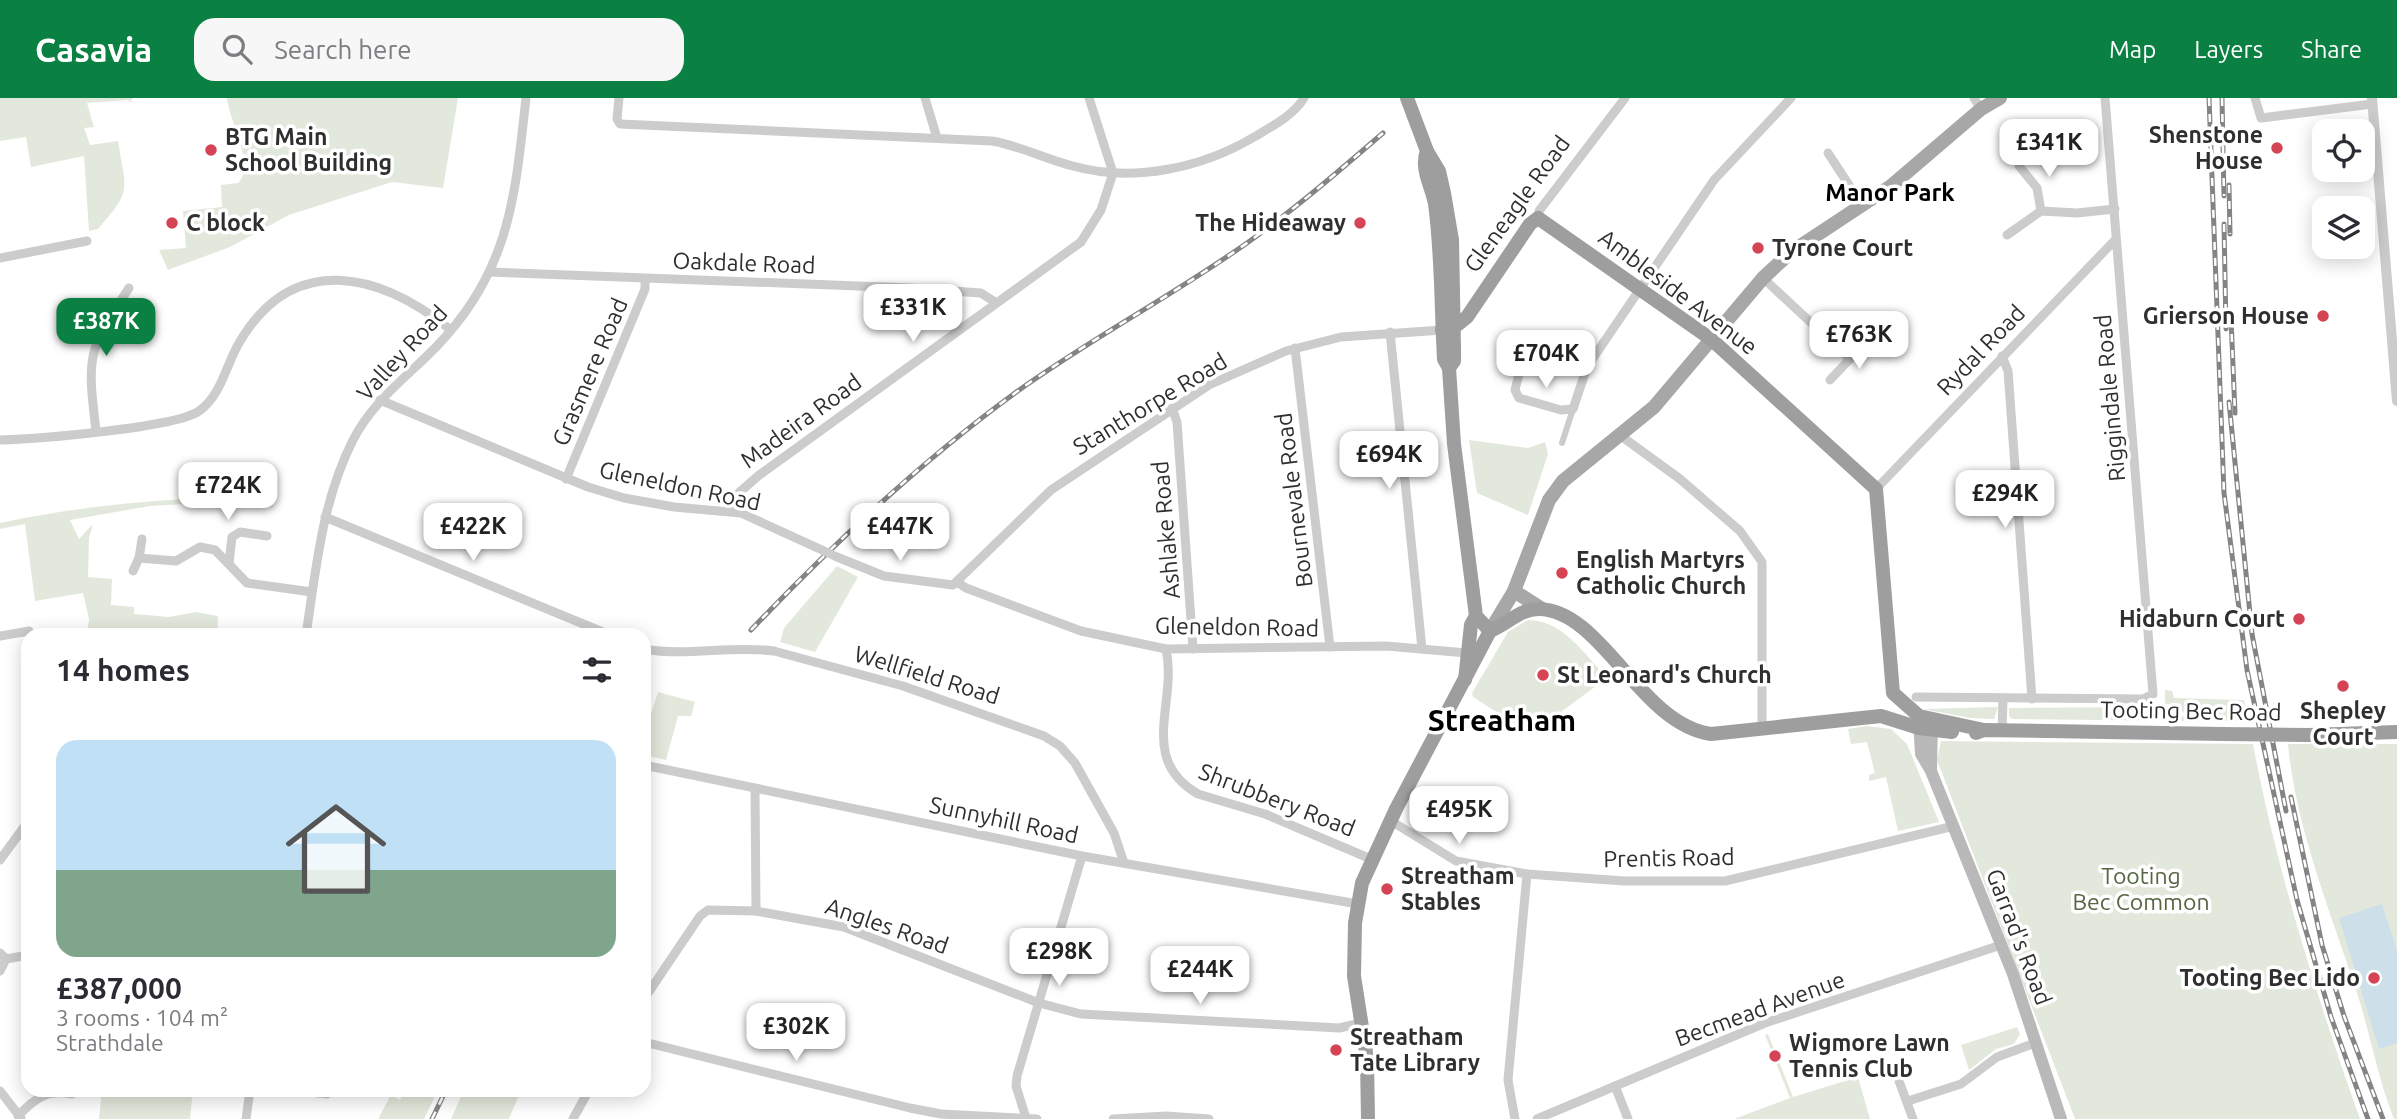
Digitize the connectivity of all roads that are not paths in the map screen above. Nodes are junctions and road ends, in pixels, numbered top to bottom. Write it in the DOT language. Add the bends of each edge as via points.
graph roads {
  1 [pos="526,98"];
  2 [pos="619,98"];
  3 [pos="925,98"];
  4 [pos="1089,98"];
  5 [pos="1304,98"];
  6 [pos="1407,98"];
  7 [pos="1625,98"];
  8 [pos="1791,98"];
  9 [pos="2000,98"];
  10 [pos="2105,98"];
  11 [pos="2255,98"];
  12 [pos="2372,101"];
  13 [pos="1977,103"];
  14 [pos="937,138"];
  15 [pos="1427,151"];
  16 [pos="1828,153"];
  17 [pos="2019,166"];
  18 [pos="1113,173"];
  19 [pos="1862,205"];
  20 [pos="2115,209"];
  21 [pos="2041,211"];
  22 [pos="1538,218"];
  23 [pos="2007,235"];
  24 [pos="2116,239"];
  25 [pos="87,241"];
  26 [pos="0,258"];
  27 [pos="490,272"];
  28 [pos="1763,278"];
  29 [pos="645,280"];
  30 [pos="129,288"];
  31 [pos="1637,290"];
  32 [pos="1451,291"];
  33 [pos="1476,299"];
  34 [pos="995,302"];
  35 [pos="1447,328"];
  36 [pos="451,330"];
  37 [pos="1390,331"];
  38 [pos="1711,339"];
  39 [pos="1866,342"];
  40 [pos="1295,348"];
  41 [pos="2002,356"];
  42 [pos="1850,359"];
  43 [pos="1519,374"];
  44 [pos="1830,380"];
  45 [pos="380,400"];
  46 [pos="2397,401"];
  47 [pos="1172,408"];
  48 [pos="1573,409"];
  49 [pos="96,431"];
  50 [pos="1621,436"];
  51 [pos="0,439"];
  52 [pos="1562,443"];
  53 [pos="566,479"];
  54 [pos="1876,489"];
  55 [pos="730,511"];
  56 [pos="325,517"];
  57 [pos="267,536"];
  58 [pos="142,539"];
  59 [pos="139,558"];
  60 [pos="229,563"];
  61 [pos="133,571"];
  62 [pos="957,582"];
  63 [pos="1514,590"];
  64 [pos="312,592"];
  65 [pos="1542,609"];
  66 [pos="1476,615"];
  67 [pos="307,628"];
  68 [pos="593,628"];
  69 [pos="1490,631"];
  70 [pos="21,632"];
  71 [pos="0,636"];
  72 [pos="1330,647"];
  73 [pos="1167,649"];
  74 [pos="1193,649"];
  75 [pos="1422,649"];
  76 [pos="651,650"];
  77 [pos="1467,653"];
  78 [pos="1465,681"];
  79 [pos="1896,697"];
  80 [pos="1916,697"];
  81 [pos="2003,699"];
  82 [pos="2032,699"];
  83 [pos="1881,716"];
  84 [pos="1924,723"];
  85 [pos="1762,729"];
  86 [pos="2003,731"];
  87 [pos="2397,732"];
  88 [pos="651,767"];
  89 [pos="755,789"];
  90 [pos="1391,821"];
  91 [pos="1954,826"];
  92 [pos="21,834"];
  93 [pos="1082,856"];
  94 [pos="1371,859"];
  95 [pos="0,860"];
  96 [pos="1124,863"];
  97 [pos="1527,874"];
  98 [pos="1358,904"];
  99 [pos="756,911"];
  100 [pos="2001,945"];
  101 [pos="21,955"];
  102 [pos="3,956"];
  103 [pos="0,971"];
  104 [pos="651,988"];
  105 [pos="1039,1003"];
  106 [pos="1361,1023"];
  107 [pos="2035,1043"];
  108 [pos="651,1044"];
  109 [pos="1899,1081"];
  110 [pos="1615,1086"];
  111 [pos="0,1091"];
  112 [pos="37,1097"];
  113 [pos="249,1097"];
  114 [pos="585,1097"];
  115 [pos="1908,1101"];
  116 [pos="941,1116"];
  117 [pos="21,1117"];
  118 [pos="1026,1118"];
  119 [pos="246,1119"];
  120 [pos="573,1119"];
  121 [pos="1037,1119"];
  122 [pos="1113,1119"];
  123 [pos="1209,1119"];
  124 [pos="1368,1119"];
  125 [pos="1515,1119"];
  126 [pos="1537,1119"];
  127 [pos="1628,1119"];
  128 [pos="1913,1119"];
  129 [pos="2062,1119"];
  1 -- 27 [label="street, Valley Road" via="515,197"];
  2 -- 14 [label="street" via="620,124"];
  3 -- 14 [label="street"];
  4 -- 18 [label="street"];
  5 -- 18 [label="street" via="1295,110 1216,157 1137,173"];
  6 -- 15 [label="highway"];
  7 -- 22 [label="street, Gleneagle Road"];
  8 -- 31 [label="street" via="1714,180"];
  9 -- 13 [label="main road"];
  10 -- 20 [label="street, Riggindale Road"];
  11 -- 12 [label="street" via="2261,118"];
  12 -- 46 [label="street"];
  13 -- 19 [label="main road" via="1891,186"];
  14 -- 18 [label="street" via="1014,145 1073,166"];
  15 -- 32 [label="highway" via="1436,163 1444,193 1451,240"];
  15 -- 35 [label="highway" via="1424,158 1434,196"];
  16 -- 19 [label="street"];
  17 -- 21 [label="street" via="2037,188"];
  18 -- 34 [label="street, Madeira Road" via="1101,210 1081,242"];
  19 -- 28 [label="main road" via="1815,235"];
  20 -- 21 [label="street"];
  20 -- 24 [label="street, Riggindale Road"];
  21 -- 23 [label="street"];
  22 -- 31 [label="highway, Ambleside Avenue"];
  22 -- 33 [label="highway, Gleneagle Road"];
  24 -- 41 [label="street, Rydal Road"];
  24 -- 82 [label="street, Riggindale Road" via="2153,694 2143,699"];
  25 -- 26 [label="street"];
  27 -- 29 [label="street, Oakdale Road"];
  27 -- 36 [label="street, Valley Road"];
  28 -- 38 [label="main road"];
  28 -- 42 [label="street"];
  29 -- 34 [label="street, Oakdale Road" via="910,288 981,293"];
  29 -- 53 [label="street, Grasmere Road"];
  30 -- 49 [label="street" via="97,337 90,359"];
  31 -- 38 [label="highway, Ambleside Avenue"];
  31 -- 48 [label="street" via="1587,367"];
  32 -- 33 [label="highway" via="1458,299"];
  32 -- 35 [label="highway"];
  33 -- 35 [label="highway, Gleneagle Road" via="1467,317"];
  34 -- 55 [label="street, Madeira Road" via="758,476 733,498"];
  35 -- 37 [label="street, Stanthorpe Road"];
  35 -- 66 [label="highway" via="1444,359 1449,368"];
  36 -- 45 [label="street, Valley Road"];
  36 -- 49 [label="street" via="402,296 378,286 343,279 308,284 274,302 248,329 201,411 174,421"];
  37 -- 40 [label="street, Stanthorpe Road"];
  37 -- 75 [label="street"];
  38 -- 50 [label="main road" via="1654,407"];
  38 -- 54 [label="highway, Ambleside Avenue"];
  39 -- 42 [label="street"];
  40 -- 47 [label="street, Stanthorpe Road" via="1209,385"];
  40 -- 72 [label="street, Bournevale Road"];
  41 -- 54 [label="street, Rydal Road"];
  41 -- 82 [label="street" via="2008,371"];
  42 -- 44 [label="street"];
  43 -- 48 [label="street" via="1515,390 1519,398"];
  45 -- 53 [label="street, Gleneldon Road"];
  45 -- 56 [label="street, Valley Road" via="353,439"];
  47 -- 62 [label="street, Stanthorpe Road" via="1051,491"];
  47 -- 74 [label="street, Ashlake Road" via="1177,422"];
  48 -- 52 [label="street"];
  49 -- 51 [label="street"];
  50 -- 63 [label="main road" via="1570,475 1549,500"];
  50 -- 85 [label="street" via="1730,522 1762,562"];
  53 -- 55 [label="street, Gleneldon Road" via="624,498"];
  54 -- 79 [label="highway"];
  55 -- 62 [label="street, Gleneldon Road, bridge" via="756,518 884,576 949,585"];
  56 -- 64 [label="street, Valley Road"];
  56 -- 68 [label="street"];
  57 -- 60 [label="street" via="240,532 232,537"];
  58 -- 59 [label="street"];
  59 -- 60 [label="street" via="176,561 200,547 215,550"];
  59 -- 61 [label="street"];
  60 -- 64 [label="street" via="247,583"];
  62 -- 73 [label="street, Gleneldon Road" via="1082,631"];
  63 -- 65 [label="main road"];
  63 -- 69 [label="main road"];
  64 -- 67 [label="street, Valley Road"];
  65 -- 69 [label="highway" via="1515,615"];
  65 -- 85 [label="highway" via="1581,628 1649,698 1692,731 1712,734"];
  66 -- 69 [label="highway"];
  66 -- 77 [label="highway"];
  69 -- 78 [label="highway"];
  70 -- 71 [label="street"];
  72 -- 74 [label="street, Gleneldon Road"];
  72 -- 75 [label="street, Gleneldon Road"];
  73 -- 74 [label="street, Gleneldon Road"];
  73 -- 94 [label="street, Shrubbery Road" via="1163,744 1167,761 1183,786"];
  75 -- 77 [label="street, Gleneldon Road"];
  76 -- 96 [label="street, Wellfield Road" via="774,651 903,686 1033,731 1060,746 1075,763 1114,833"];
  77 -- 78 [label="highway"];
  78 -- 90 [label="highway"];
  79 -- 83 [label="highway"];
  79 -- 84 [label="highway"];
  80 -- 81 [label="street"];
  81 -- 82 [label="street"];
  81 -- 86 [label="street"];
  83 -- 84 [label="highway, Tooting Bec Road"];
  83 -- 85 [label="highway"];
  84 -- 86 [label="highway, Tooting Bec Road" via="1963,733"];
  84 -- 91 [label="main road, Garrad's Road" via="1921,754"];
  86 -- 87 [label="highway, Tooting Bec Road, bridge"];
  88 -- 89 [label="street, Sunnyhill Road"];
  89 -- 93 [label="street, Sunnyhill Road"];
  89 -- 99 [label="street"];
  90 -- 94 [label="highway"];
  90 -- 97 [label="street, Prentis Road" via="1456,861"];
  91 -- 97 [label="street, Prentis Road" via="1725,881 1624,881"];
  91 -- 100 [label="main road, Garrad's Road"];
  92 -- 95 [label="street"];
  93 -- 96 [label="street, Sunnyhill Road"];
  93 -- 105 [label="street"];
  94 -- 98 [label="highway"];
  96 -- 98 [label="street, Sunnyhill Road"];
  97 -- 125 [label="street" via="1508,1080"];
  98 -- 106 [label="highway" via="1354,976"];
  99 -- 104 [label="street, Angles Road" via="708,910 699,916"];
  99 -- 105 [label="street, Angles Road" via="844,927"];
  100 -- 107 [label="main road, Garrad's Road"];
  100 -- 110 [label="street, Becmead Avenue" via="1765,1023"];
  101 -- 102 [label="street"];
  102 -- 103 [label="street"];
  105 -- 106 [label="street, Angles Road" via="1094,1015 1339,1028"];
  105 -- 118 [label="street" via="1017,1076"];
  106 -- 124 [label="highway"];
  107 -- 115 [label="street" via="1997,1057 1961,1084"];
  107 -- 129 [label="main road, Garrad's Road"];
  108 -- 116 [label="street"];
  109 -- 115 [label="street"];
  110 -- 126 [label="street, Becmead Avenue"];
  110 -- 127 [label="street"];
  111 -- 117 [label="street"];
  112 -- 117 [label="street"];
  113 -- 119 [label="street"];
  114 -- 120 [label="street"];
  115 -- 128 [label="street"];
  116 -- 118 [label="street"];
  118 -- 121 [label="street"];
  122 -- 123 [label="street"];
}
